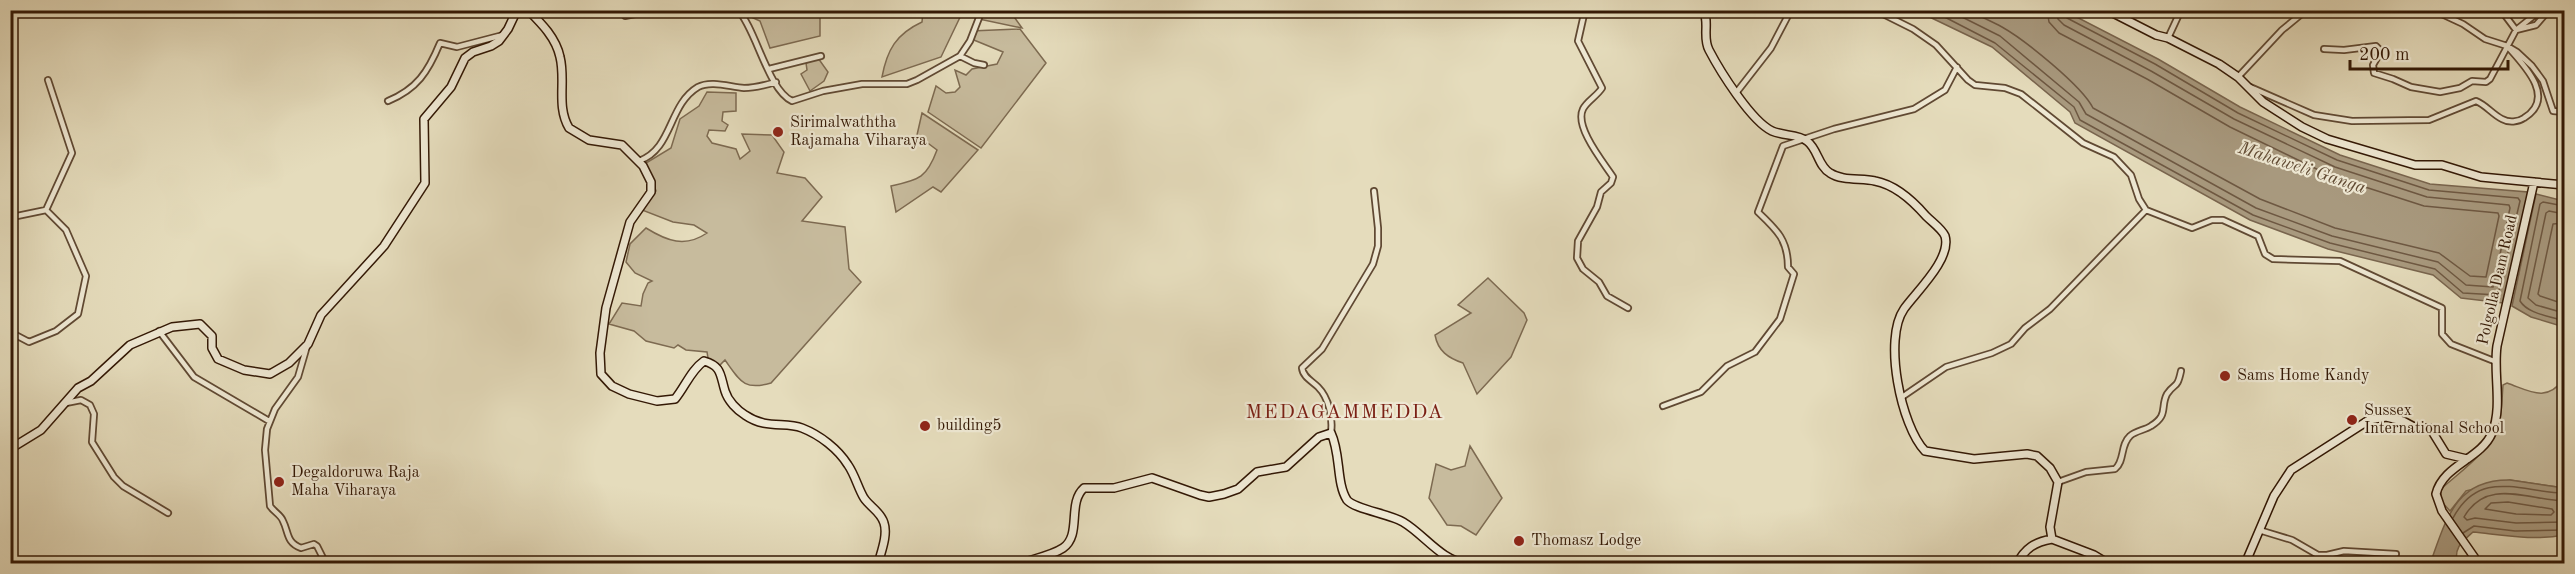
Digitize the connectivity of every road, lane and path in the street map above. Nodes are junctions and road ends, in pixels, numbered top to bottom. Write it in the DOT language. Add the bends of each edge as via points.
graph roads {
  1 [pos="517,10"];
  2 [pos="528,10"];
  3 [pos="621,10"];
  4 [pos="655,10"];
  5 [pos="738,10"];
  6 [pos="982,10"];
  7 [pos="1585,10"];
  8 [pos="1703,10"];
  9 [pos="1791,10"];
  10 [pos="1875,10"];
  11 [pos="2107,10"];
  12 [pos="2181,10"];
  13 [pos="2433,10"];
  14 [pos="2501,10"];
  15 [pos="2541,10"];
  16 [pos="2549,10"];
  17 [pos="2304,12"];
  18 [pos="2516,30"];
  19 [pos="504,34"];
  20 [pos="2168,38"];
  21 [pos="2507,46"];
  22 [pos="2324,49"];
  23 [pos="821,56"];
  24 [pos="960,56"];
  25 [pos="984,65"];
  26 [pos="1957,67"];
  27 [pos="769,69"];
  28 [pos="2238,77"];
  29 [pos="48,80"];
  30 [pos="776,82"];
  31 [pos="2246,86"];
  32 [pos="1736,93"];
  33 [pos="388,101"];
  34 [pos="2565,112"];
  35 [pos="1806,140"];
  36 [pos="639,160"];
  37 [pos="2534,182"];
  38 [pos="2564,184"];
  39 [pos="1374,191"];
  40 [pos="46,210"];
  41 [pos="2146,210"];
  42 [pos="10,211"];
  43 [pos="1628,308"];
  44 [pos="159,331"];
  45 [pos="10,332"];
  46 [pos="308,344"];
  47 [pos="2494,361"];
  48 [pos="2181,371"];
  49 [pos="1902,397"];
  50 [pos="62,405"];
  51 [pos="1663,406"];
  52 [pos="269,421"];
  53 [pos="1331,433"];
  54 [pos="10,449"];
  55 [pos="2467,459"];
  56 [pos="2058,482"];
  57 [pos="168,513"];
  58 [pos="2259,530"];
  59 [pos="2052,539"];
  60 [pos="2396,554"];
  61 [pos="2094,555"];
  62 [pos="326,564"];
  63 [pos="878,564"];
  64 [pos="1019,564"];
  65 [pos="1468,564"];
  66 [pos="1475,564"];
  67 [pos="1496,564"];
  68 [pos="2017,564"];
  69 [pos="2083,564"];
  70 [pos="2109,564"];
  71 [pos="2245,564"];
  72 [pos="2479,564"];
  1 -- 19 [label="street"];
  2 -- 36 [label="street" via="558,50 562,106 569,128 589,140 622,145"];
  3 -- 4 [label="street" via="625,16"];
  5 -- 27 [label="street"];
  6 -- 24 [label="street"];
  7 -- 43 [label="street" via="1578,40 1602,88 1583,109 1581,119 1593,149 1613,177 1601,192 1578,241 1577,258 1607,296"];
  8 -- 32 [label="street" via="1707,15 1705,40"];
  9 -- 32 [label="street" via="1771,48"];
  10 -- 26 [label="street" via="1913,29"];
  11 -- 20 [label="street"];
  12 -- 20 [label="street"];
  13 -- 21 [label="street" via="2485,39"];
  14 -- 18 [label="street"];
  15 -- 18 [label="street"];
  16 -- 18 [label="street" via="2536,25"];
  17 -- 28 [label="street"];
  18 -- 21 [label="street"];
  19 -- 33 [label="street" via="458,47 440,43 416,86"];
  19 -- 46 [label="street" via="491,46 465,58 451,87 424,118 425,183 384,246 321,315"];
  20 -- 28 [label="street"];
  21 -- 22 [label="street" via="2499,66 2486,82 2472,81 2440,92 2373,74 2381,51 2376,46"];
  21 -- 31 [label="street" via="2535,80 2539,99 2532,113 2518,121 2503,120 2476,101 2429,120 2331,119"];
  21 -- 34 [label="street" via="2532,66 2543,81 2553,111"];
  23 -- 27 [label="street"];
  24 -- 25 [label="street"];
  24 -- 30 [label="street" via="907,84 862,84 792,101"];
  26 -- 35 [label="street" via="1946,90 1914,109"];
  26 -- 41 [label="street" via="1975,85 2021,94 2083,143 2114,157 2131,175"];
  27 -- 30 [label="street"];
  28 -- 31 [label="street"];
  29 -- 40 [label="street" via="72,153"];
  30 -- 36 [label="street" via="746,88 700,86 674,115 663,143 650,157"];
  31 -- 37 [label="street" via="2263,102 2327,139 2415,165 2442,165 2481,177"];
  32 -- 35 [label="street" via="1771,131"];
  35 -- 49 [label="street" via="1833,175 1876,181 1893,188 1915,203 1944,233 1946,240 1935,268 1904,309 1896,327 1894,348"];
  35 -- 51 [label="street" via="1783,146 1758,212 1784,242 1788,267 1794,274 1780,319 1755,352 1727,366 1701,392"];
  36 -- 63 [label="street" via="651,182 651,192 630,222 606,308 601,374 612,386 657,401 675,399 695,367 704,361 715,364 722,372 725,393 747,417 769,426 800,427 831,445 848,464 865,499 885,525"];
  37 -- 38 [label="street"];
  37 -- 47 [label="street, Polgolla Dam Road"];
  39 -- 53 [label="street" via="1378,246 1373,264 1322,349 1302,368 1328,403"];
  40 -- 42 [label="street" via="17,216"];
  40 -- 45 [label="street" via="66,230 87,276 78,314 56,331 29,342"];
  41 -- 47 [label="street" via="2192,228 2212,220 2229,222 2258,236 2265,254 2273,259 2328,259 2352,266 2442,308 2442,334 2451,344"];
  41 -- 49 [label="street" via="2011,344 1946,367"];
  44 -- 46 [label="street" via="200,324 212,336 212,348 218,359 260,374 279,370"];
  44 -- 50 [label="street" via="120,352"];
  44 -- 52 [label="street" via="194,377"];
  46 -- 52 [label="street" via="298,377"];
  47 -- 55 [label="street, Polgolla Dam Road" via="2494,426 2484,444"];
  48 -- 56 [label="street" via="2178,385 2167,395 2164,414 2151,426 2130,436 2115,470 2086,472"];
  49 -- 56 [label="street" via="1925,451 1974,459 2027,454 2044,462"];
  50 -- 54 [label="street" via="41,430"];
  50 -- 57 [label="street" via="81,400 90,405 94,414 92,442 114,477"];
  52 -- 62 [label="street" via="266,450 270,506 283,518 287,538 293,545 301,548 314,544"];
  53 -- 64 [label="street" via="1319,437 1286,467 1257,472 1238,489 1224,494 1209,497 1152,478 1114,488 1084,488 1077,499 1068,543 1061,550"];
  53 -- 65 [label="street" via="1338,447 1341,484 1348,501 1404,523 1457,562"];
  55 -- 58 [label="street" via="2446,454 2430,428 2416,428 2386,417 2369,420 2291,470"];
  55 -- 72 [label="street, Polgolla Dam Road" via="2439,486 2436,494"];
  56 -- 59 [label="street" via="2050,527"];
  58 -- 60 [label="street" via="2292,540 2318,555 2344,551"];
  58 -- 71 [label="street"];
  59 -- 61 [label="street"];
  59 -- 68 [label="street" via="2022,552"];
  61 -- 69 [label="street"];
  61 -- 70 [label="street"];
  66 -- 67 [label="street"];
}
